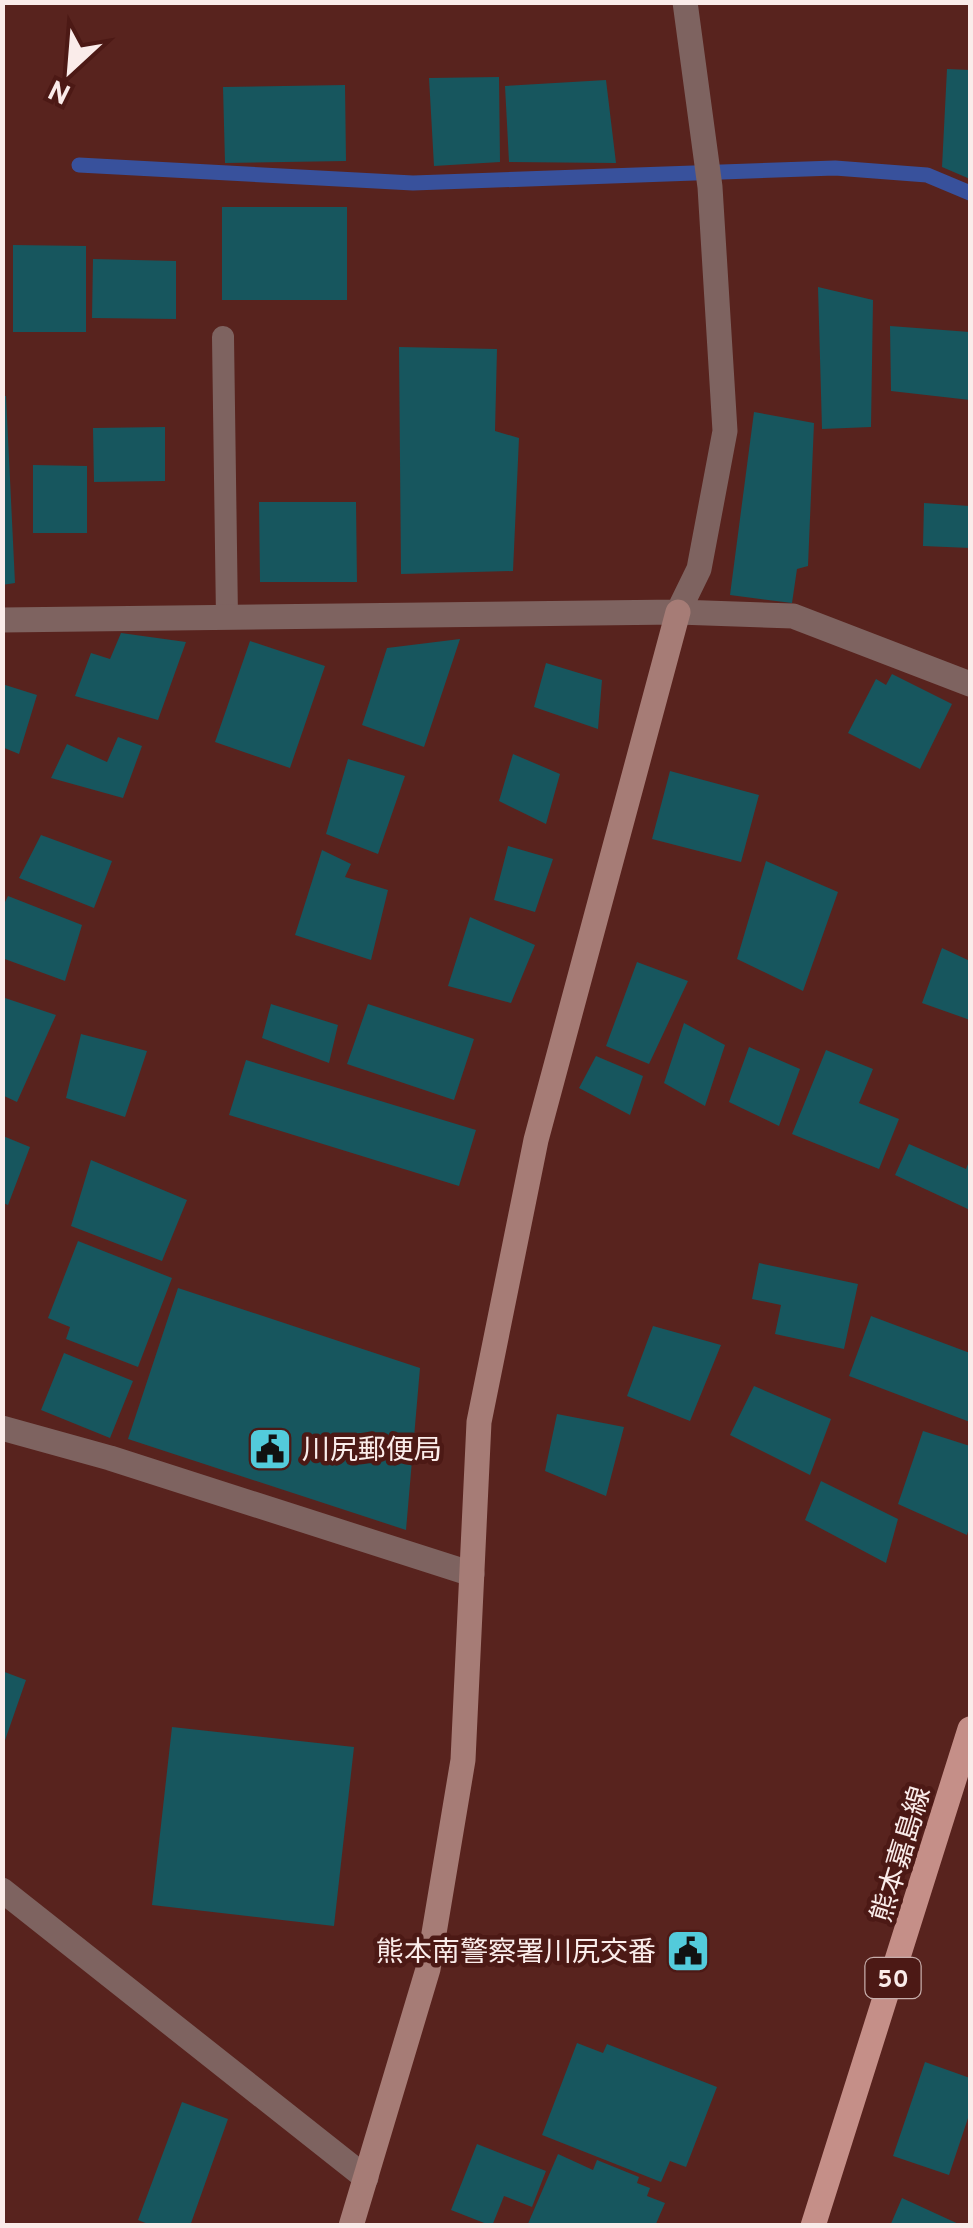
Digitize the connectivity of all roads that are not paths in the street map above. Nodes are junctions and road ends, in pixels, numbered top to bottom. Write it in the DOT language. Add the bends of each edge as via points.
graph roads {
  1 [pos="685,2"];
  2 [pos="224,337"];
  3 [pos="678,612"];
  4 [pos="227,618"];
  5 [pos="2,620"];
  6 [pos="970,684"];
  7 [pos="2,1428"];
  8 [pos="472,1574"];
  9 [pos="970,1729"];
  10 [pos="2,1890"];
  11 [pos="366,2178"];
  12 [pos="351,2226"];
  13 [pos="813,2226"];
  1 -- 3 [label="street" via="710,187 725,431 699,569"];
  2 -- 4 [label="lane"];
  3 -- 4 [label="street"];
  3 -- 6 [label="street" via="793,616"];
  3 -- 8 [label="street" via="536,1140 480,1422"];
  4 -- 5 [label="street"];
  7 -- 8 [label="street"];
  8 -- 11 [label="street" via="463,1760 431,1951"];
  9 -- 13 [label="main road, 熊本嘉島線 / 50"];
  10 -- 11 [label="street"];
  11 -- 12 [label="street"];
}
